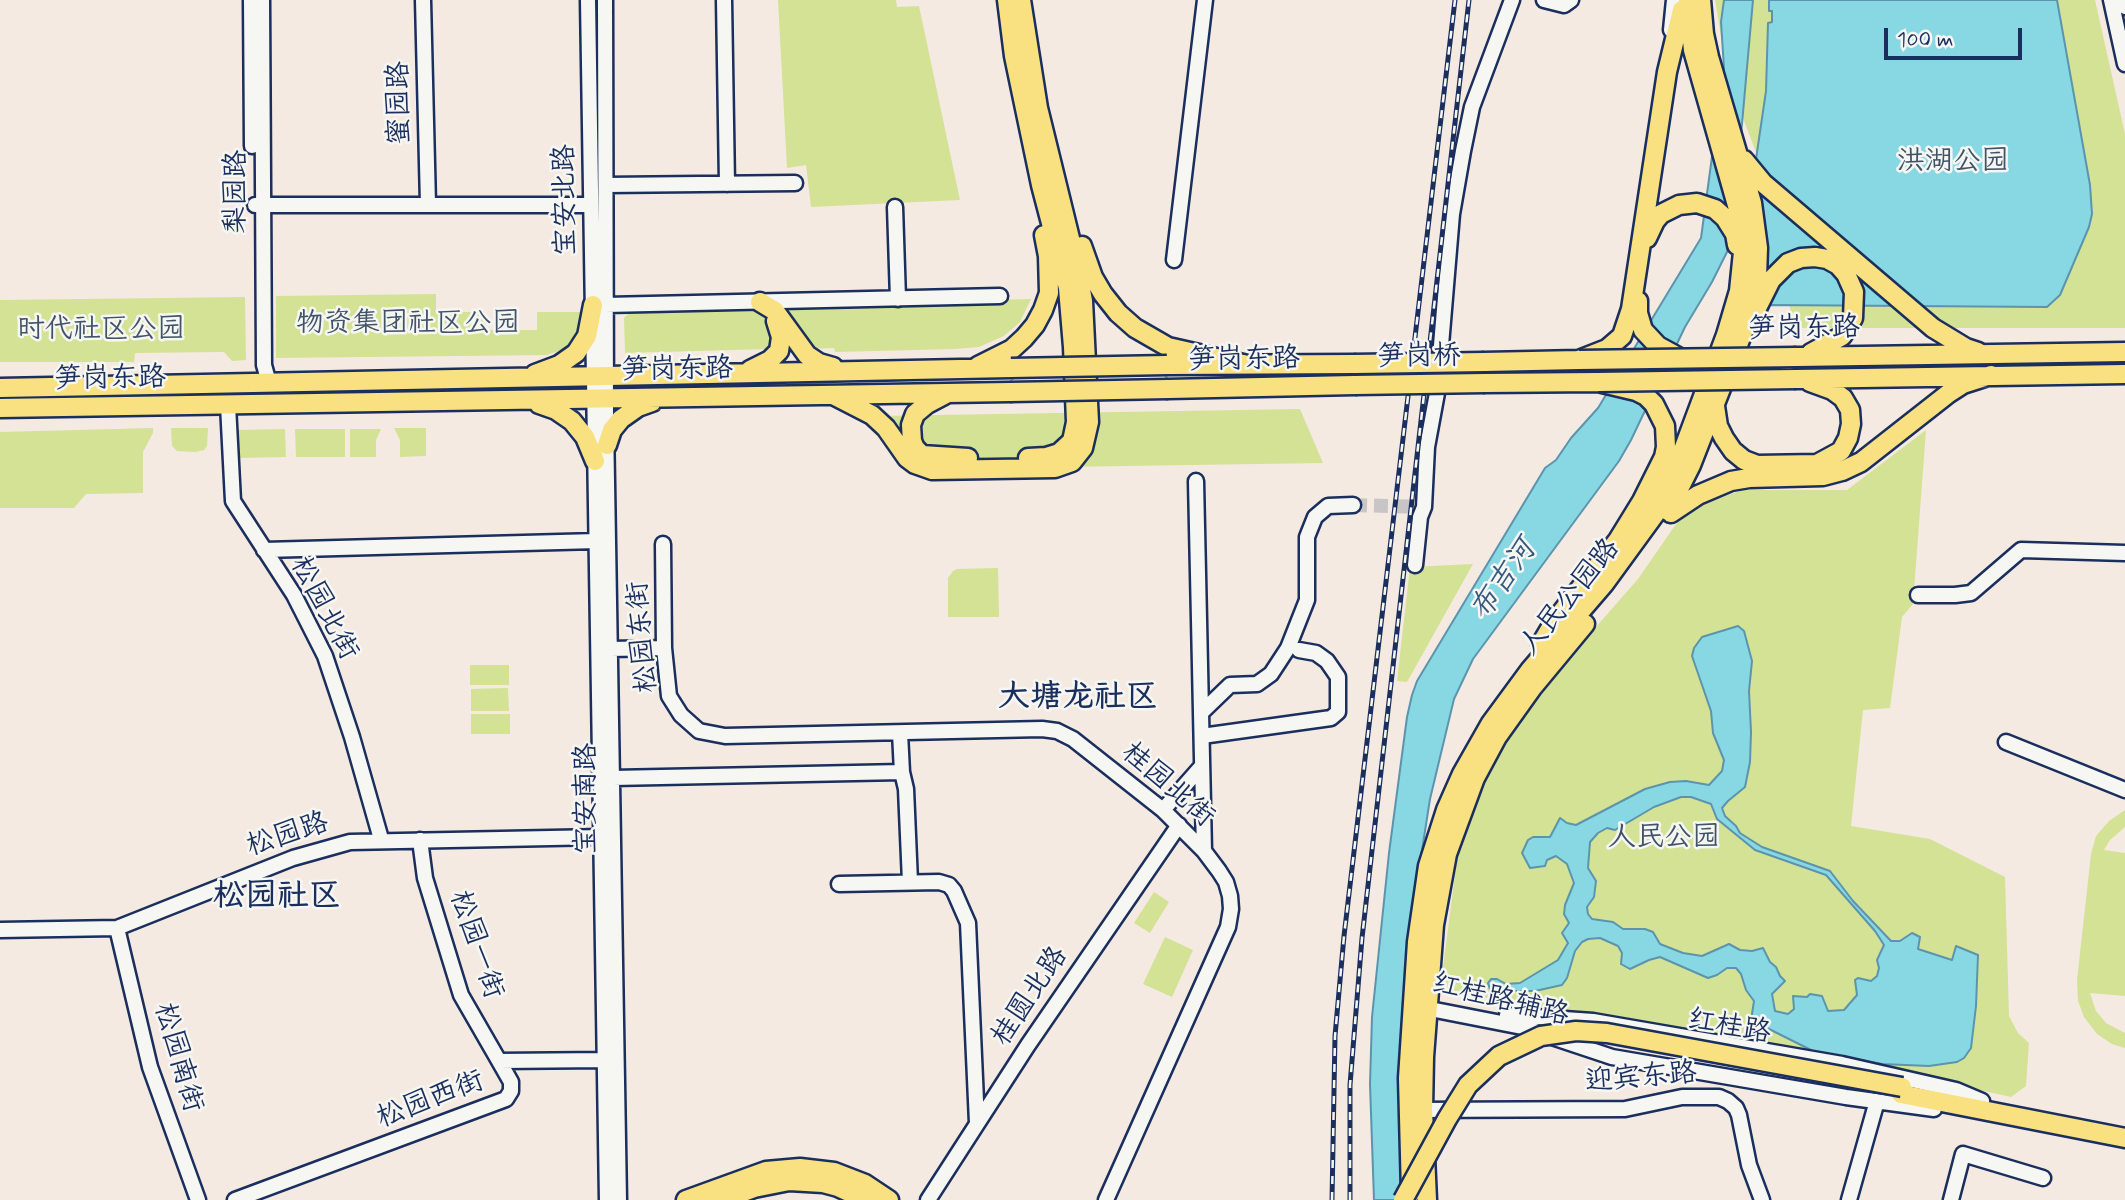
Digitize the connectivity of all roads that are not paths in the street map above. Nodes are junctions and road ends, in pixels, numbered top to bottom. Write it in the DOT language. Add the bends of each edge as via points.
graph roads {
  1 [pos="251,0"];
  2 [pos="262,0"];
  3 [pos="423,0"];
  4 [pos="588,0"];
  5 [pos="605,0"];
  6 [pos="724,0"];
  7 [pos="1007,0"];
  8 [pos="1021,0"];
  9 [pos="1205,0"];
  10 [pos="1512,0"];
  11 [pos="1544,0"];
  12 [pos="1571,0"];
  13 [pos="1674,0"];
  14 [pos="1686,0"];
  15 [pos="1701,0"];
  16 [pos="2111,0"];
  17 [pos="2123,0"];
  18 [pos="2125,7"];
  19 [pos="1697,35"];
  20 [pos="1021,55"];
  21 [pos="2125,64"];
  22 [pos="1667,72"];
  23 [pos="1735,145"];
  24 [pos="795,183"];
  25 [pos="727,184"];
  26 [pos="606,185"];
  27 [pos="428,204"];
  28 [pos="258,205"];
  29 [pos="591,205"];
  30 [pos="895,207"];
  31 [pos="1174,260"];
  32 [pos="1640,266"];
  33 [pos="1741,270"];
  34 [pos="1000,296"];
  35 [pos="898,299"];
  36 [pos="760,302"];
  37 [pos="599,305"];
  38 [pos="1746,322"];
  39 [pos="1733,338"];
  40 [pos="2121,350"];
  41 [pos="1984,355"];
  42 [pos="1800,356"];
  43 [pos="1680,358"];
  44 [pos="1579,360"];
  45 [pos="1484,362"];
  46 [pos="1243,364"];
  47 [pos="1354,364"];
  48 [pos="973,369"];
  49 [pos="848,372"];
  50 [pos="741,374"];
  51 [pos="2125,374"];
  52 [pos="1991,375"];
  53 [pos="600,377"];
  54 [pos="522,379"];
  55 [pos="1796,379"];
  56 [pos="1598,382"];
  57 [pos="260,383"];
  58 [pos="1485,383"];
  59 [pos="1355,385"];
  60 [pos="4,386"];
  61 [pos="957,392"];
  62 [pos="832,395"];
  63 [pos="664,398"];
  64 [pos="600,399"];
  65 [pos="522,400"];
  66 [pos="1715,404"];
  67 [pos="228,405"];
  68 [pos="0,408"];
  69 [pos="29,408"];
  70 [pos="0,415"];
  71 [pos="607,445"];
  72 [pos="595,460"];
  73 [pos="1196,481"];
  74 [pos="1353,505"];
  75 [pos="1663,520"];
  76 [pos="597,541"];
  77 [pos="663,544"];
  78 [pos="264,550"];
  79 [pos="2125,553"];
  80 [pos="1415,565"];
  81 [pos="1918,595"];
  82 [pos="664,648"];
  83 [pos="610,649"];
  84 [pos="1299,650"];
  85 [pos="1530,670"];
  86 [pos="1201,713"];
  87 [pos="900,733"];
  88 [pos="725,736"];
  89 [pos="1202,736"];
  90 [pos="2006,742"];
  91 [pos="1201,767"];
  92 [pos="902,772"];
  93 [pos="613,778"];
  94 [pos="2125,790"];
  95 [pos="1163,810"];
  96 [pos="1179,825"];
  97 [pos="601,837"];
  98 [pos="381,839"];
  99 [pos="420,840"];
  100 [pos="1204,851"];
  101 [pos="910,882"];
  102 [pos="839,884"];
  103 [pos="117,928"];
  104 [pos="0,930"];
  105 [pos="1422,1005"];
  106 [pos="605,1060"];
  107 [pos="499,1062"];
  108 [pos="1901,1091"];
  109 [pos="1982,1105"];
  110 [pos="1875,1108"];
  111 [pos="1415,1110"];
  112 [pos="977,1124"];
  113 [pos="2125,1126"];
  114 [pos="2125,1138"];
  115 [pos="2043,1178"];
  116 [pos="198,1200"];
  117 [pos="235,1200"];
  118 [pos="607,1200"];
  119 [pos="619,1200"];
  120 [pos="686,1200"];
  121 [pos="722,1200"];
  122 [pos="866,1200"];
  123 [pos="889,1200"];
  124 [pos="928,1200"];
  125 [pos="1106,1200"];
  126 [pos="1404,1200"];
  127 [pos="1412,1200"];
  128 [pos="1427,1200"];
  129 [pos="1762,1200"];
  130 [pos="1849,1200"];
  131 [pos="1951,1200"];
  1 -- 28 [label="street, 梨园路"];
  2 -- 28 [label="street, 梨园路"];
  3 -- 27 [label="street, 蜜园路"];
  4 -- 29 [label="street, 宝安北路"];
  5 -- 26 [label="street, 宝安北路"];
  6 -- 25 [label="street"];
  7 -- 20 [label="main road"];
  8 -- 20 [label="main road"];
  9 -- 31 [label="street"];
  10 -- 80 [label="street" via="1472,107 1462,151"];
  11 -- 12 [label="street" via="1564,5"];
  13 -- 22 [label="street"];
  14 -- 19 [label="main road"];
  14 -- 22 [label="main road"];
  15 -- 19 [label="main road"];
  16 -- 21 [label="street"];
  17 -- 18 [label="street"];
  19 -- 23 [label="main road, 人民公园路"];
  19 -- 33 [label="main road, 人民公园路" via="1739,206"];
  20 -- 46 [label="main road" via="1047,108 1083,253 1118,313 1164,345"];
  20 -- 48 [label="main road" via="1015,97 1030,187 1045,241 1049,293 1024,338"];
  20 -- 61 [label="main road" via="1041,185 1072,315 1076,422 1072,441 1046,457 922,455 912,441 912,418 927,404"];
  20 -- 62 [label="main road" via="1083,301 1089,422 1083,448 1072,462 1055,468 932,470 907,458 872,415"];
  22 -- 32 [label="main road"];
  23 -- 38 [label="main road, 人民公园路" via="1752,203 1758,248 1757,277"];
  23 -- 41 [label="main road" via="1763,183 1933,328"];
  24 -- 25 [label="street"];
  25 -- 26 [label="street"];
  26 -- 37 [label="street, 宝安北路"];
  27 -- 28 [label="street"];
  27 -- 29 [label="street"];
  28 -- 57 [label="street, 梨园路" via="264,365"];
  29 -- 37 [label="street, 宝安北路"];
  30 -- 35 [label="street"];
  32 -- 33 [label="main road" via="1655,221 1688,203 1707,205 1725,218 1735,234"];
  32 -- 43 [label="main road" via="1640,323 1654,342"];
  32 -- 44 [label="main road" via="1622,337 1607,349"];
  33 -- 39 [label="main road, 人民公园路"];
  34 -- 35 [label="street"];
  35 -- 36 [label="street"];
  36 -- 37 [label="street"];
  36 -- 49 [label="main road" via="775,311 807,355"];
  36 -- 50 [label="main road" via="775,319 781,344 770,360"];
  37 -- 53 [label="street, 宝安北路"];
  37 -- 54 [label="main road" via="576,353"];
  38 -- 39 [label="main road, 人民公园路"];
  38 -- 42 [label="main road" via="1778,270 1788,263 1815,257 1838,265 1852,283 1855,308 1849,328 1821,349"];
  39 -- 66 [label="main road, 人民公园路"];
  39 -- 85 [label="main road, 人民公园路" via="1655,514 1604,584"];
  40 -- 41 [label="main road, 笋岗东路"];
  41 -- 42 [label="main road, 笋岗东路"];
  42 -- 43 [label="main road, 笋岗东路, bridge"];
  43 -- 44 [label="main road, 笋岗东路, bridge"];
  44 -- 45 [label="main road, 笋岗东路"];
  45 -- 47 [label="main road, 笋岗桥, bridge"];
  46 -- 47 [label="main road, 笋岗东路"];
  46 -- 48 [label="main road, 笋岗东路, bridge"];
  48 -- 49 [label="main road, 笋岗东路"];
  49 -- 50 [label="main road, 笋岗东路"];
  50 -- 53 [label="main road, 笋岗东路"];
  51 -- 52 [label="main road, 笋岗东路"];
  52 -- 55 [label="main road, 笋岗东路"];
  52 -- 75 [label="main road" via="1956,389 1861,462 1842,471 1731,481 1698,495"];
  53 -- 54 [label="main road, 笋岗东路"];
  53 -- 64 [label="street, 宝安北路"];
  54 -- 57 [label="main road, 笋岗东路"];
  55 -- 56 [label="main road, 笋岗东路, bridge"];
  55 -- 66 [label="main road" via="1832,390 1850,410 1849,439 1841,451 1816,464 1757,465 1744,460 1724,438"];
  56 -- 58 [label="main road, 笋岗东路"];
  56 -- 85 [label="main road, bridge" via="1646,396 1661,414 1666,447 1651,485 1618,540 1554,622"];
  57 -- 60 [label="main road, 笋岗东路"];
  58 -- 59 [label="main road, 笋岗桥, bridge"];
  59 -- 61 [label="main road, 笋岗东路, bridge"];
  61 -- 62 [label="main road, 笋岗东路"];
  62 -- 63 [label="main road, 笋岗东路"];
  63 -- 64 [label="main road, 笋岗东路"];
  63 -- 71 [label="main road" via="621,419"];
  64 -- 65 [label="main road, 笋岗东路"];
  64 -- 71 [label="street, 宝安南路"];
  64 -- 72 [label="street, 宝安南路"];
  65 -- 67 [label="main road, 笋岗东路"];
  65 -- 72 [label="main road" via="550,407 572,421"];
  66 -- 75 [label="main road, 人民公园路"];
  67 -- 69 [label="main road, 笋岗东路"];
  67 -- 78 [label="street, 松园北街" via="233,501"];
  68 -- 69 [label="main road, 笋岗东路"];
  69 -- 70 [label="main road"];
  71 -- 83 [label="street, 宝安南路"];
  72 -- 76 [label="street, 宝安南路"];
  73 -- 86 [label="street"];
  74 -- 86 [label="street" via="1328,506 1315,517 1307,537 1307,600 1288,648 1271,674 1257,684 1230,685"];
  75 -- 105 [label="main road, 人民公园路" via="1611,593 1513,713 1480,767 1443,869"];
  76 -- 78 [label="street"];
  76 -- 97 [label="street, 宝安南路"];
  77 -- 82 [label="street, 松园东街"];
  78 -- 98 [label="street, 松园北街" via="295,596 325,656"];
  79 -- 81 [label="street" via="2021,551 1971,593"];
  82 -- 83 [label="street"];
  82 -- 88 [label="street, 松园东街" via="669,696 681,715 699,731"];
  83 -- 93 [label="street, 宝安南路"];
  84 -- 89 [label="street" via="1327,661 1339,680 1338,712 1331,718"];
  85 -- 105 [label="main road, 人民公园路" via="1477,745 1434,844 1426,880"];
  86 -- 89 [label="street"];
  87 -- 88 [label="street, 桂园北街"];
  87 -- 92 [label="street"];
  87 -- 95 [label="street, 桂园北街" via="1057,731"];
  89 -- 91 [label="street"];
  90 -- 94 [label="street"];
  91 -- 95 [label="street"];
  91 -- 100 [label="street"];
  92 -- 93 [label="street"];
  92 -- 101 [label="street"];
  93 -- 119 [label="street, 宝安南路"];
  95 -- 96 [label="street, 桂园北街"];
  96 -- 100 [label="street, 桂园北街"];
  96 -- 112 [label="street, 桂圆北路"];
  97 -- 99 [label="street, 松园路"];
  97 -- 106 [label="street, 宝安南路"];
  98 -- 99 [label="street, 松园路"];
  98 -- 103 [label="street, 松园路" via="335,844 293,858"];
  99 -- 107 [label="street, 松园一街" via="425,878 461,995"];
  100 -- 125 [label="street, 桂园北街" via="1226,882 1231,909 1228,927"];
  101 -- 102 [label="street"];
  101 -- 112 [label="street" via="949,885 968,923"];
  103 -- 104 [label="street, 松园路"];
  103 -- 116 [label="street, 松园南街" via="150,1067"];
  105 -- 108 [label="street, 红桂路辅路" via="1514,1025 1595,1054 1678,1068"];
  105 -- 108 [label="street, 红桂路辅路" via="1593,1021 1842,1064"];
  105 -- 111 [label="main road, 人民公园路"];
  106 -- 107 [label="street, 松园西街"];
  106 -- 118 [label="street, 宝安南路"];
  107 -- 117 [label="street, 松园西街" via="511,1082 506,1099"];
  108 -- 109 [label="main road, 红桂路"];
  108 -- 126 [label="main road, 红桂路, bridge" via="1607,1033 1541,1036 1499,1056 1468,1085"];
  108 -- 127 [label="main road, 红桂路" via="1599,1041 1549,1043 1520,1054 1482,1083"];
  109 -- 113 [label="main road, 红桂路"];
  109 -- 114 [label="main road, 红桂路"];
  110 -- 130 [label="street"];
  111 -- 127 [label="main road, 人民公园路"];
  111 -- 128 [label="main road, 人民公园路"];
  111 -- 129 [label="street, 迎宾东路" via="1625,1109 1682,1097 1718,1097 1739,1115"];
  112 -- 124 [label="street, 桂圆北路"];
  115 -- 131 [label="street" via="1964,1154"];
  120 -- 123 [label="main road" via="766,1171 800,1168 835,1172"];
  121 -- 122 [label="main road" via="789,1181 831,1185"];
}
